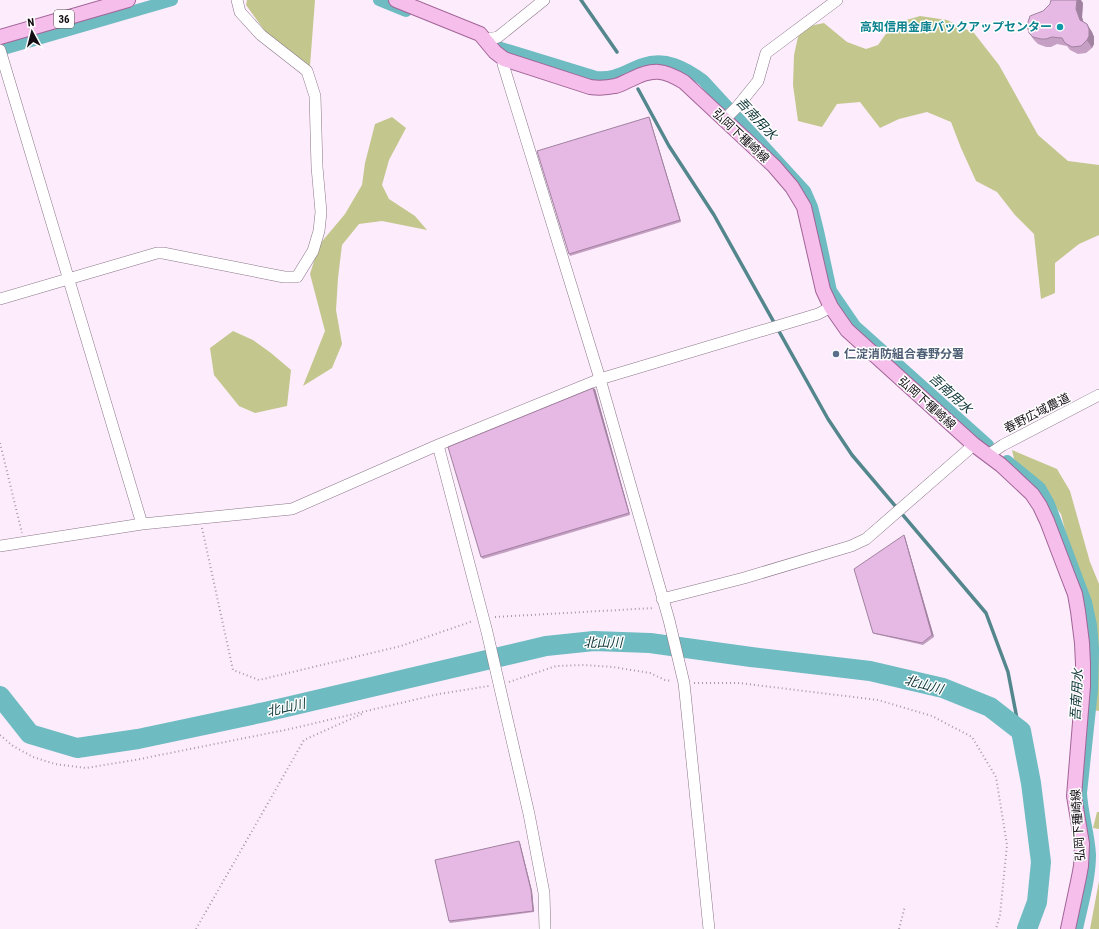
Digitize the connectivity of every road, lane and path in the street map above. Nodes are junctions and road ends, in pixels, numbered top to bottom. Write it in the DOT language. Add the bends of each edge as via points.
graph roads {
  1 [pos="128,0"];
  2 [pos="237,0"];
  3 [pos="396,0"];
  4 [pos="544,0"];
  5 [pos="837,0"];
  6 [pos="0,37"];
  7 [pos="485,41"];
  8 [pos="1,53"];
  9 [pos="500,56"];
  10 [pos="726,118"];
  11 [pos="68,280"];
  12 [pos="0,299"];
  13 [pos="831,307"];
  14 [pos="600,379"];
  15 [pos="1099,396"];
  16 [pos="0,443"];
  17 [pos="973,444"];
  18 [pos="438,445"];
  19 [pos="988,455"];
  20 [pos="200,519"];
  21 [pos="142,524"];
  22 [pos="23,543"];
  23 [pos="0,546"];
  24 [pos="664,603"];
  25 [pos="484,618"];
  26 [pos="498,681"];
  27 [pos="684,683"];
  28 [pos="369,711"];
  29 [pos="0,735"];
  30 [pos="905,906"];
  31 [pos="196,929"];
  32 [pos="545,929"];
  33 [pos="709,929"];
  34 [pos="899,929"];
  35 [pos="996,929"];
  36 [pos="1068,929"];
  1 -- 6 [label="main road, 36"];
  2 -- 11 [label="street" via="240,12 262,35 307,71 315,96 321,212 317,238 301,271 296,277 284,277 157,253"];
  3 -- 7 [label="main road" via="480,34"];
  4 -- 7 [label="street" via="498,37"];
  5 -- 10 [label="street" via="766,53 758,81"];
  7 -- 9 [label="main road"];
  8 -- 11 [label="street"];
  9 -- 10 [label="main road, 弘岡下種崎線" via="590,87 616,86 644,73 671,74"];
  9 -- 14 [label="street"];
  10 -- 13 [label="main road, 弘岡下種崎線" via="774,166 792,187 804,207 823,290"];
  11 -- 12 [label="street"];
  11 -- 21 [label="street"];
  13 -- 14 [label="street" via="818,314"];
  13 -- 17 [label="main road, 弘岡下種崎線" via="847,330"];
  14 -- 18 [label="street"];
  14 -- 24 [label="street"];
  15 -- 19 [label="street, 春野広域農道"];
  16 -- 22 [label="path"];
  17 -- 19 [label="main road, 弘岡下種崎線"];
  17 -- 24 [label="street" via="866,539 851,546"];
  18 -- 20 [label="street" via="292,509"];
  18 -- 25 [label="street"];
  19 -- 36 [label="main road, 弘岡下種崎線" via="1022,484 1040,506 1068,576 1079,618 1083,686 1074,796 1082,844 1079,877"];
  20 -- 21 [label="street"];
  20 -- 25 [label="path" via="233,670 259,680 401,646"];
  21 -- 22 [label="street"];
  22 -- 23 [label="street"];
  24 -- 25 [label="path" via="643,608"];
  24 -- 27 [label="street"];
  25 -- 26 [label="street"];
  26 -- 27 [label="path" via="526,677 556,666 584,665 650,673 665,680"];
  26 -- 28 [label="path"];
  26 -- 32 [label="street" via="529,814 544,893"];
  27 -- 33 [label="street"];
  27 -- 35 [label="path" via="740,683 878,700 932,716 972,737 996,777 1007,844 1000,915"];
  28 -- 29 [label="path" via="290,729 86,768 56,764 33,757"];
  28 -- 31 [label="path" via="304,740"];
  30 -- 34 [label="path"];
}
